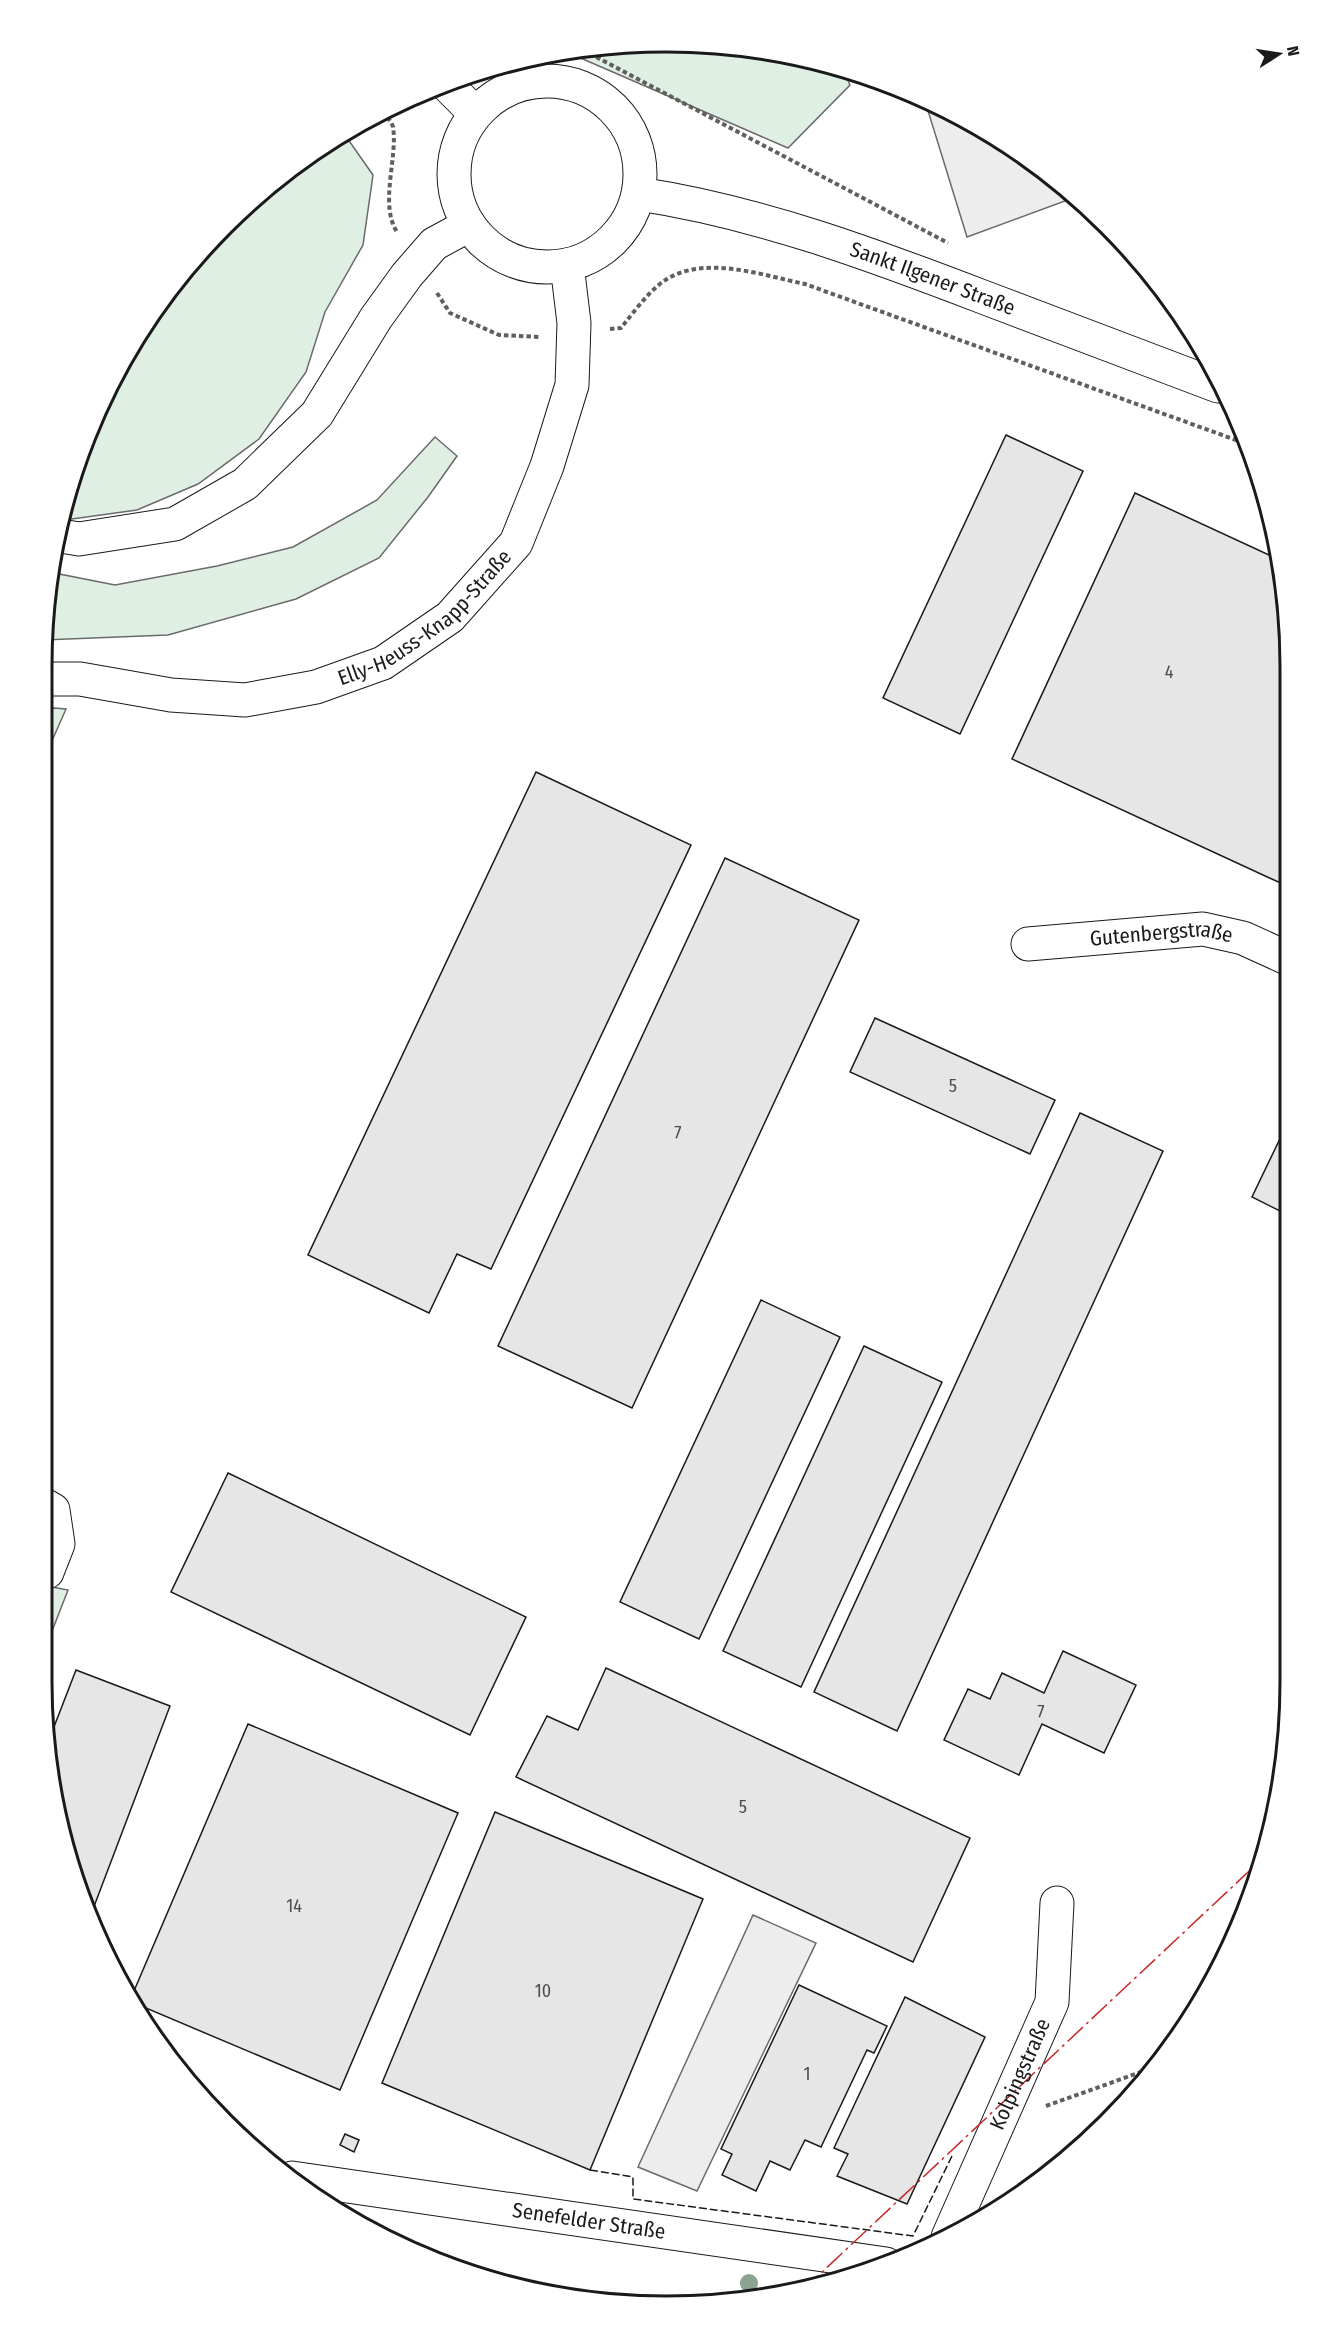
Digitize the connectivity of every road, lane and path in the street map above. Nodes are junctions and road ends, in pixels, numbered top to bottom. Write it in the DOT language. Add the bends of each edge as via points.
graph roads {
  1 [pos="596,57"];
  2 [pos="453,91"];
  3 [pos="475,113"];
  4 [pos="389,119"];
  5 [pos="639,194"];
  6 [pos="469,225"];
  7 [pos="957,247"];
  8 [pos="417,263"];
  9 [pos="567,266"];
  10 [pos="574,334"];
  11 [pos="1211,383"];
  12 [pos="1237,440"];
  13 [pos="66,537"];
  14 [pos="52,679"];
  15 [pos="1028,944"];
  16 [pos="1280,955"];
  17 [pos="52,1509"];
  18 [pos="52,1558"];
  19 [pos="1057,1903"];
  20 [pos="1139,2073"];
  21 [pos="999,2124"];
  22 [pos="329,2194"];
  23 [pos="954,2223"];
  24 [pos="868,2262"];
  1 -- 7 [label="path"];
  2 -- 3 [label="street"];
  3 -- 5 [label="street" via="499,93 528,82 559,81 589,89 614,107 632,133 640,163"];
  3 -- 6 [label="street" via="460,139 454,168 457,198"];
  4 -- 8 [label="path" via="393,126 393,226"];
  5 -- 9 [label="street" via="632,214 605,248"];
  5 -- 11 [label="street, Sankt Ilgener Straße" via="764,220 908,268"];
  6 -- 8 [label="street" via="434,244"];
  6 -- 9 [label="street" via="487,246 512,260 539,267"];
  8 -- 10 [label="path" via="450,313 499,335 529,339"];
  8 -- 13 [label="street" via="376,318 317,414 245,484 175,524 79,539"];
  9 -- 10 [label="street, Elly-Heuss-Knapp-Straße"];
  10 -- 12 [label="path" via="621,328 661,283 687,269 732,268 805,284"];
  10 -- 14 [label="street, Elly-Heuss-Knapp-Straße" via="572,385 547,466 516,543 450,617 383,663 316,687 245,700 171,695 80,679"];
  15 -- 16 [label="street, Gutenbergstraße" via="1203,928 1243,938"];
  17 -- 18 [label="street" via="57,1544"];
  19 -- 21 [label="street, Kolpingstraße" via="1052,2002"];
  20 -- 21 [label="path"];
  21 -- 23 [label="street, Kolpingstraße"];
  22 -- 24 [label="street, Senefelder Straße"];
}
